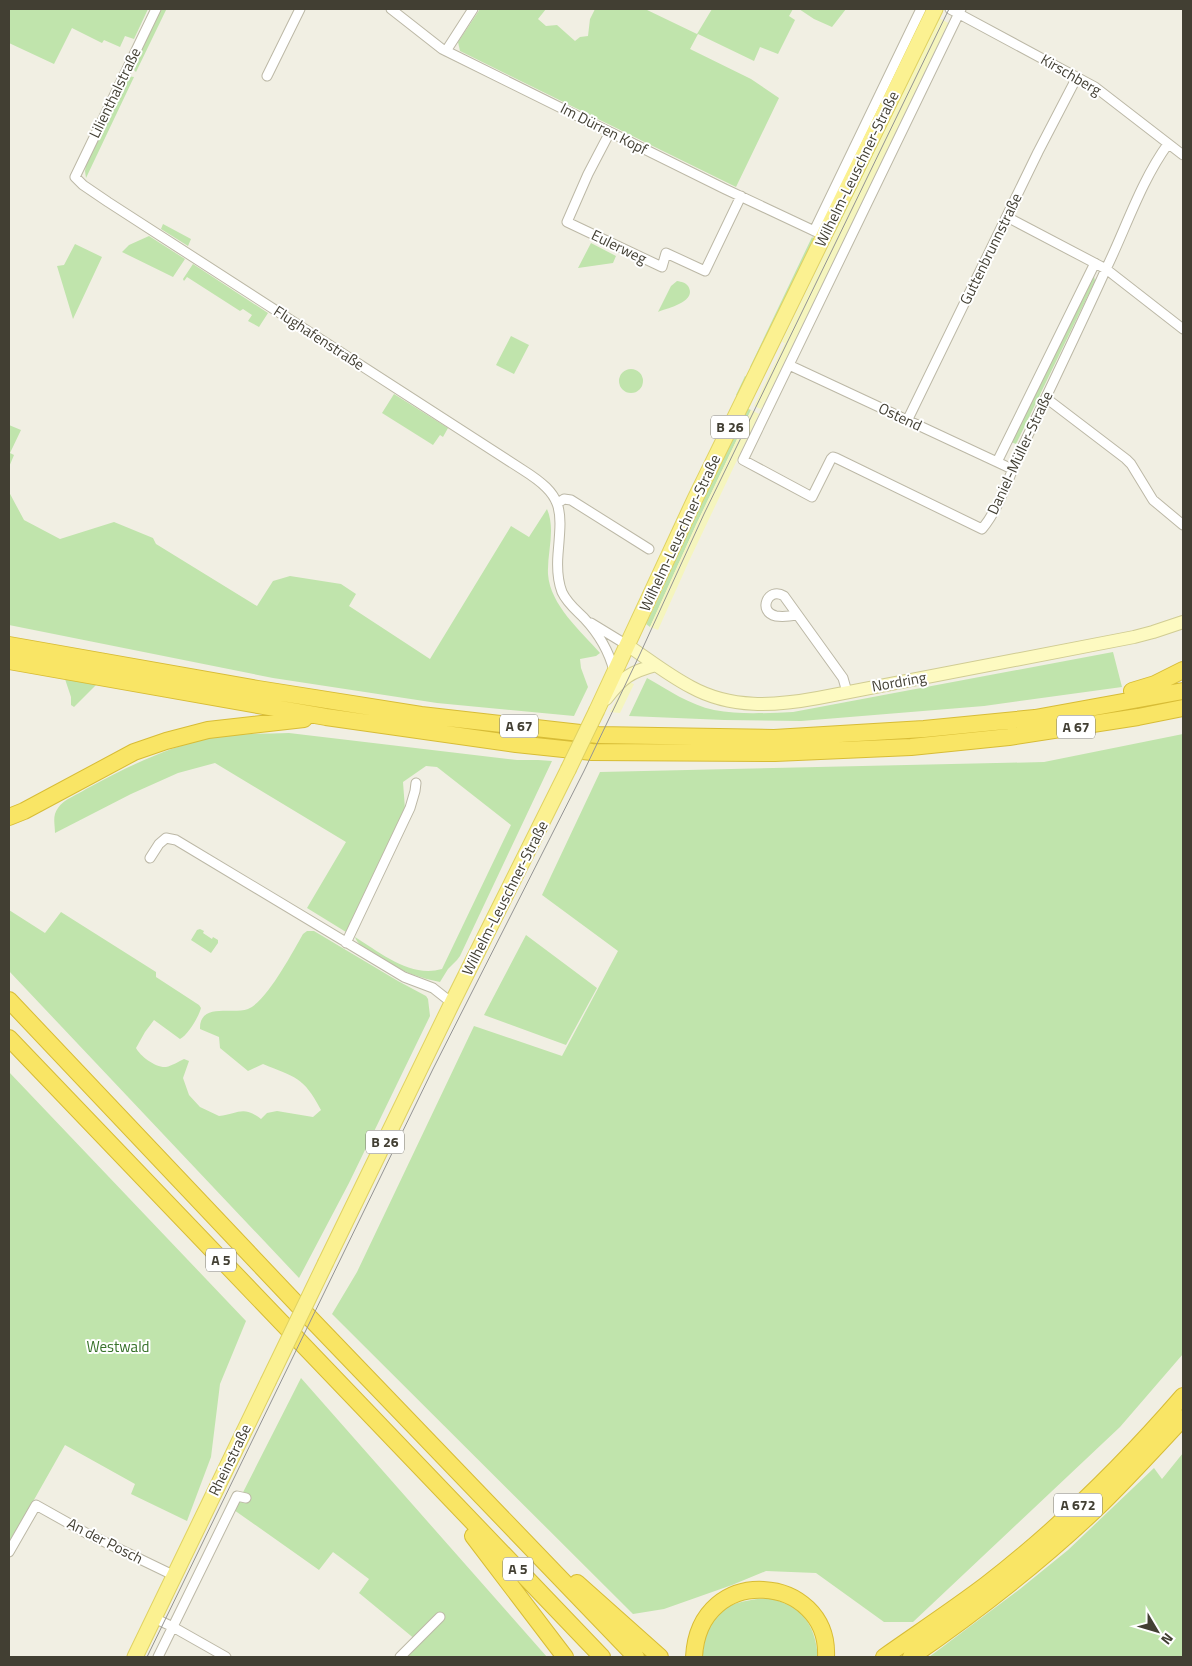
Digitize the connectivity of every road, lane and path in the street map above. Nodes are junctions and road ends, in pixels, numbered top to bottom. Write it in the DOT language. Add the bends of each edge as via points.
graph roads {
  1 [pos="156,9"];
  2 [pos="300,9"];
  3 [pos="391,9"];
  4 [pos="473,9"];
  5 [pos="921,9"];
  6 [pos="935,9"];
  7 [pos="950,9"];
  8 [pos="960,11"];
  9 [pos="446,51"];
  10 [pos="267,76"];
  11 [pos="1077,77"];
  12 [pos="610,132"];
  13 [pos="1168,144"];
  14 [pos="1183,155"];
  15 [pos="75,177"];
  16 [pos="741,196"];
  17 [pos="1007,217"];
  18 [pos="819,234"];
  19 [pos="1095,263"];
  20 [pos="1106,269"];
  21 [pos="1183,329"];
  22 [pos="789,365"];
  23 [pos="1046,398"];
  24 [pos="907,421"];
  25 [pos="744,460"];
  26 [pos="997,462"];
  27 [pos="1012,469"];
  28 [pos="558,503"];
  29 [pos="1183,525"];
  30 [pos="649,549"];
  31 [pos="797,615"];
  32 [pos="583,617"];
  33 [pos="1183,622"];
  34 [pos="9,645"];
  35 [pos="627,645"];
  36 [pos="9,661"];
  37 [pos="656,665"];
  38 [pos="1183,670"];
  39 [pos="614,671"];
  40 [pos="1183,690"];
  41 [pos="847,692"];
  42 [pos="1183,708"];
  43 [pos="597,710"];
  44 [pos="326,717"];
  45 [pos="1035,718"];
  46 [pos="416,783"];
  47 [pos="9,817"];
  48 [pos="150,858"];
  49 [pos="346,943"];
  50 [pos="9,1000"];
  51 [pos="452,1003"];
  52 [pos="9,1038"];
  53 [pos="329,1257"];
  54 [pos="1183,1396"];
  55 [pos="1183,1418"];
  56 [pos="433,1482"];
  57 [pos="246,1498"];
  58 [pos="522,1539"];
  59 [pos="9,1552"];
  60 [pos="174,1576"];
  61 [pos="440,1617"];
  62 [pos="154,1618"];
  63 [pos="173,1627"];
  64 [pos="135,1657"];
  65 [pos="158,1657"];
  66 [pos="226,1657"];
  67 [pos="400,1657"];
  68 [pos="565,1657"];
  69 [pos="602,1657"];
  70 [pos="636,1657"];
  71 [pos="660,1657"];
  72 [pos="694,1657"];
  73 [pos="826,1657"];
  74 [pos="884,1657"];
  75 [pos="911,1657"];
  1 -- 15 [label="street, Lilienthalstraße"];
  2 -- 10 [label="street"];
  3 -- 9 [label="street, Im Dürren Kopf"];
  4 -- 9 [label="street"];
  5 -- 18 [label="street, Wilhelm-Leuschner-Straße"];
  6 -- 18 [label="main road, Wilhelm-Leuschner-Straße / B 26"];
  7 -- 8 [label="street, Kirschberg"];
  8 -- 11 [label="street, Kirschberg"];
  8 -- 22 [label="street, Wilhelm-Leuschner-Straße"];
  9 -- 12 [label="street, Im Dürren Kopf"];
  11 -- 13 [label="street, Kirschberg" via="1104,93"];
  11 -- 17 [label="street, Guttenbrunnstraße"];
  12 -- 16 [label="street, Im Dürren Kopf"];
  12 -- 16 [label="street, Eulerweg" via="567,222 628,252 662,267 666,253 705,271"];
  13 -- 14 [label="street, Kirschberg"];
  13 -- 20 [label="street, Daniel-Müller-Straße" via="1155,163"];
  15 -- 28 [label="street, Flughafenstraße" via="108,202 536,478"];
  16 -- 18 [label="street, Im Dürren Kopf"];
  17 -- 19 [label="street"];
  17 -- 24 [label="street, Guttenbrunnstraße"];
  18 -- 35 [label="main road, Wilhelm-Leuschner-Straße / B 26"];
  19 -- 20 [label="street"];
  19 -- 26 [label="street, Daniel-Müller-Straße"];
  20 -- 21 [label="street"];
  20 -- 23 [label="street, Daniel-Müller-Straße"];
  22 -- 24 [label="street, Ostend"];
  22 -- 25 [label="street, Wilhelm-Leuschner-Straße"];
  23 -- 27 [label="street, Daniel-Müller-Straße"];
  23 -- 29 [label="street" via="1126,459 1153,500"];
  24 -- 26 [label="street, Ostend"];
  25 -- 27 [label="street, Daniel-Müller-Straße" via="812,497 833,457 982,529 996,509"];
  26 -- 27 [label="street, Ostend"];
  28 -- 30 [label="street" via="564,499 571,500"];
  28 -- 32 [label="street" via="561,523 558,577 564,595"];
  31 -- 41 [label="street" via="843,678"];
  32 -- 35 [label="street"];
  32 -- 39 [label="street" via="604,644"];
  33 -- 41 [label="main road, Nordring" via="1134,636"];
  34 -- 45 [label="highway, A 67" via="421,716 598,735 774,738"];
  35 -- 37 [label="main road, Nordring"];
  35 -- 39 [label="main road, Wilhelm-Leuschner-Straße / B 26"];
  36 -- 44 [label="highway, A 67"];
  37 -- 41 [label="main road, Nordring" via="702,693 741,704 785,704"];
  37 -- 43 [label="main road" via="632,673 618,684"];
  38 -- 45 [label="highway, A 67" via="1155,684"];
  39 -- 43 [label="main road, Wilhelm-Leuschner-Straße / B 26"];
  40 -- 45 [label="highway, A 67"];
  42 -- 44 [label="highway, A 67" via="1010,738 886,749 775,753 592,752"];
  43 -- 51 [label="main road, Wilhelm-Leuschner-Straße / B 26, bridge"];
  44 -- 47 [label="highway, A 67" via="208,730 166,741 134,752"];
  46 -- 49 [label="street" via="407,814"];
  48 -- 49 [label="street" via="166,838 176,840"];
  49 -- 51 [label="street" via="404,977 433,988"];
  50 -- 58 [label="highway, A 5"];
  51 -- 53 [label="main road, Wilhelm-Leuschner-Straße / B 26"];
  52 -- 56 [label="highway, A 5"];
  53 -- 60 [label="main road, Rheinstraße / B 26, bridge"];
  54 -- 74 [label="highway, A 672" via="1051,1531 987,1584"];
  55 -- 75 [label="highway, A 672" via="1097,1508 1044,1556 973,1614"];
  56 -- 68 [label="highway"];
  56 -- 69 [label="highway, A 5"];
  57 -- 63 [label="street, Rheinstraße" via="237,1496"];
  58 -- 70 [label="highway, A 5"];
  58 -- 71 [label="highway, A 5"];
  59 -- 60 [label="street, An der Posch" via="36,1505"];
  60 -- 62 [label="main road, Rheinstraße / B 26"];
  61 -- 67 [label="street"];
  62 -- 63 [label="street"];
  62 -- 64 [label="main road, Rheinstraße / B 26"];
  63 -- 65 [label="street, Rheinstraße"];
  63 -- 66 [label="street"];
  72 -- 73 [label="highway" via="697,1638 710,1612 736,1594 759,1590 776,1591 800,1602 818,1624"];
}
